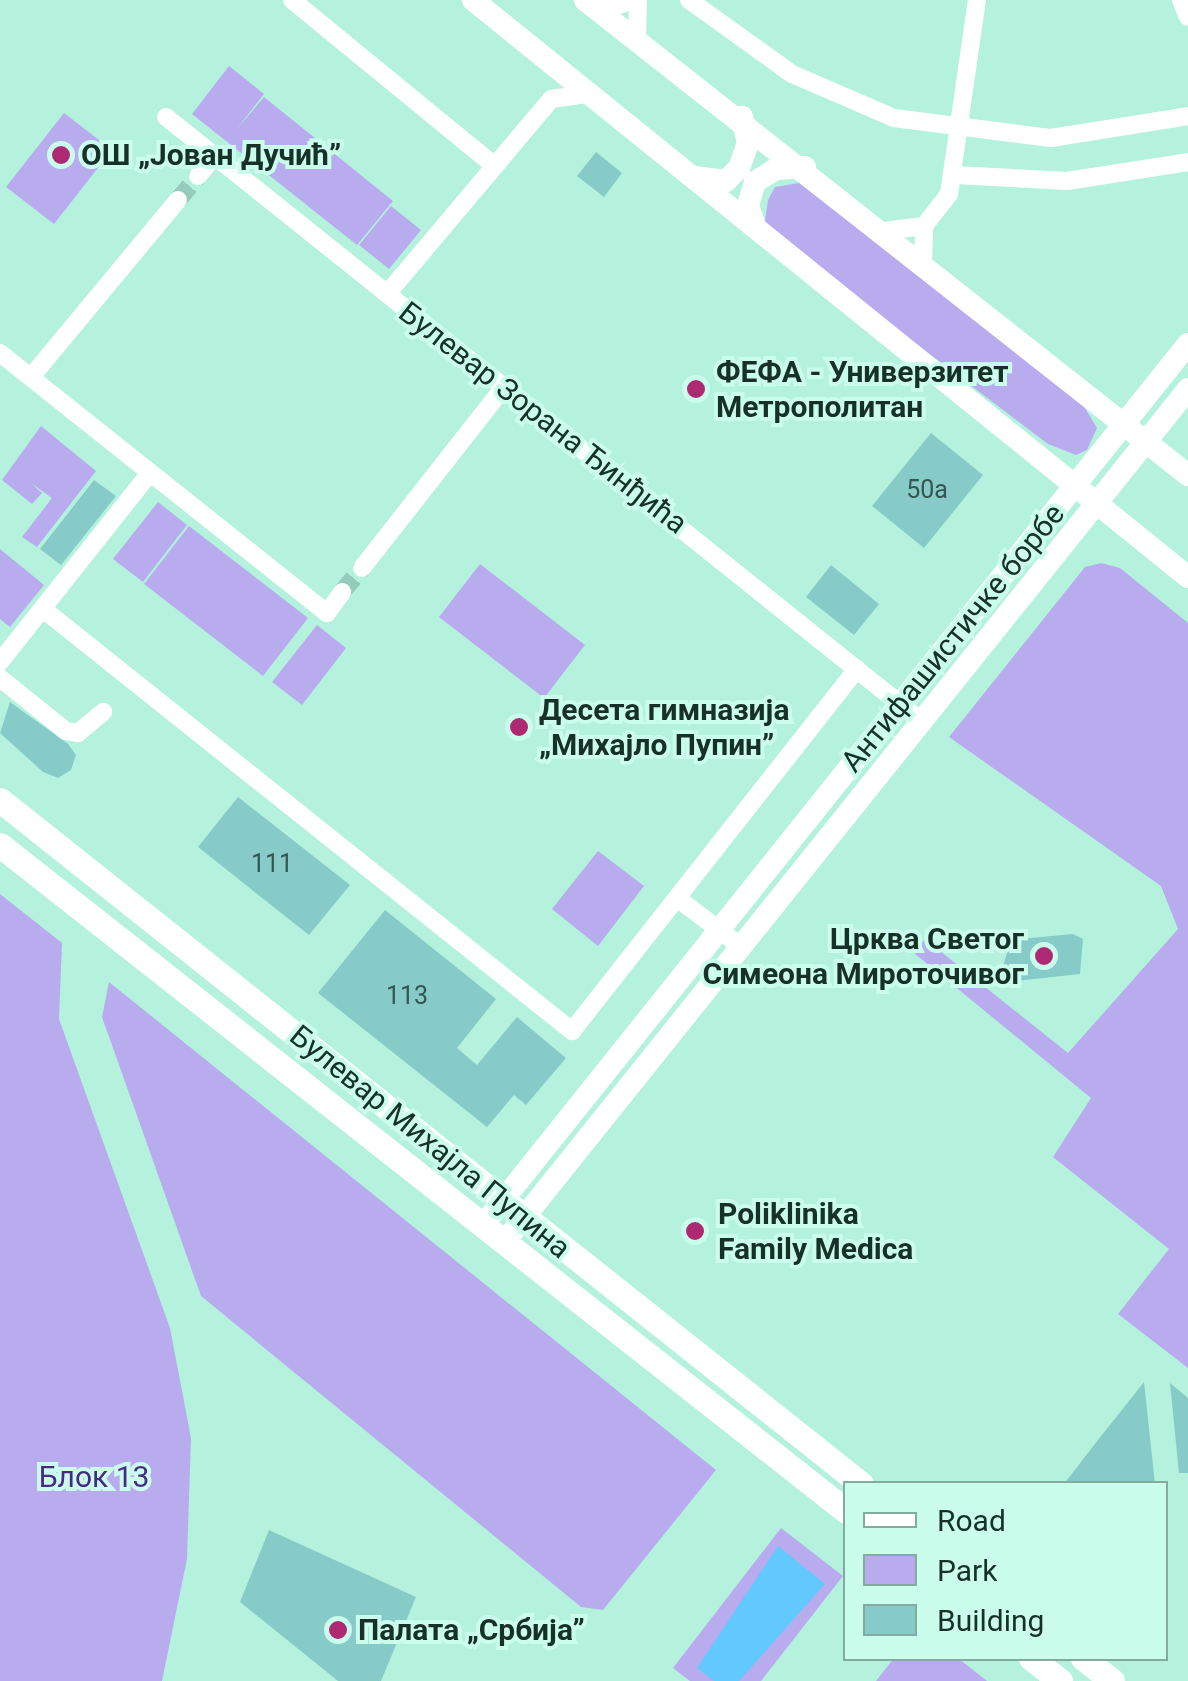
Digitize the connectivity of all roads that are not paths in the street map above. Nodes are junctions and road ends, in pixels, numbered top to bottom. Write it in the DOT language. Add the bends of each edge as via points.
graph roads {
  1 [pos="292,0"];
  2 [pos="473,0"];
  3 [pos="637,0"];
  4 [pos="688,0"];
  5 [pos="977,0"];
  6 [pos="1181,0"];
  7 [pos="592,6"];
  8 [pos="1188,17"];
  9 [pos="638,40"];
  10 [pos="550,63"];
  11 [pos="588,94"];
  12 [pos="551,99"];
  13 [pos="1188,116"];
  14 [pos="166,117"];
  15 [pos="742,117"];
  16 [pos="960,131"];
  17 [pos="214,156"];
  18 [pos="1188,162"];
  19 [pos="494,166"];
  20 [pos="805,168"];
  21 [pos="954,175"];
  22 [pos="198,176"];
  23 [pos="690,176"];
  24 [pos="178,200"];
  25 [pos="755,226"];
  26 [pos="924,226"];
  27 [pos="884,231"];
  28 [pos="923,262"];
  29 [pos="387,294"];
  30 [pos="1188,344"];
  31 [pos="0,353"];
  32 [pos="31,377"];
  33 [pos="504,386"];
  34 [pos="1188,389"];
  35 [pos="1124,424"];
  36 [pos="1146,441"];
  37 [pos="150,474"];
  38 [pos="1188,475"];
  39 [pos="1076,485"];
  40 [pos="1097,502"];
  41 [pos="362,568"];
  42 [pos="1188,577"];
  43 [pos="342,592"];
  44 [pos="42,609"];
  45 [pos="0,662"];
  46 [pos="857,670"];
  47 [pos="0,678"];
  48 [pos="900,704"];
  49 [pos="103,712"];
  50 [pos="920,720"];
  51 [pos="0,800"];
  52 [pos="0,846"];
  53 [pos="677,898"];
  54 [pos="140,910"];
  55 [pos="718,930"];
  56 [pos="117,938"];
  57 [pos="739,946"];
  58 [pos="512,1209"];
  59 [pos="484,1224"];
  60 [pos="504,1241"];
  61 [pos="857,1481"];
  62 [pos="843,1508"];
  63 [pos="1035,1661"];
  64 [pos="1088,1661"];
  65 [pos="1060,1681"];
  66 [pos="1112,1681"];
  1 -- 19 [label="street"];
  2 -- 10 [label="street"];
  3 -- 7 [label="street"];
  3 -- 9 [label="street"];
  4 -- 16 [label="street" via="814,87 894,118"];
  5 -- 16 [label="street"];
  6 -- 8 [label="street"];
  7 -- 9 [label="street"];
  9 -- 15 [label="street"];
  10 -- 11 [label="street"];
  10 -- 12 [label="street"];
  11 -- 12 [label="street"];
  11 -- 23 [label="street"];
  12 -- 19 [label="street"];
  13 -- 16 [label="street" via="1077,137"];
  14 -- 17 [label="street, Булевар Зорана Ђинђића"];
  15 -- 20 [label="street"];
  15 -- 23 [label="street" via="748,143 739,168 726,181"];
  16 -- 21 [label="street"];
  17 -- 22 [label="street"];
  17 -- 29 [label="street, Булевар Зорана Ђинђића"];
  18 -- 21 [label="street" via="1067,181"];
  19 -- 29 [label="street"];
  20 -- 25 [label="street" via="776,169 755,182 748,206"];
  20 -- 27 [label="street"];
  21 -- 26 [label="street" via="946,201"];
  23 -- 25 [label="street"];
  24 -- 32 [label="street"];
  25 -- 39 [label="street"];
  26 -- 27 [label="street"];
  26 -- 28 [label="street"];
  27 -- 28 [label="street"];
  28 -- 35 [label="street"];
  29 -- 33 [label="street, Булевар Зорана Ђинђића"];
  30 -- 35 [label="street, Антифашистичке борбе"];
  31 -- 32 [label="street"];
  32 -- 37 [label="street"];
  33 -- 41 [label="street"];
  33 -- 46 [label="street, Булевар Зорана Ђинђића"];
  34 -- 36 [label="street, Антифашистичке борбе"];
  35 -- 36 [label="street"];
  35 -- 39 [label="street, Антифашистичке борбе"];
  36 -- 38 [label="street"];
  36 -- 40 [label="street, Антифашистичке борбе"];
  37 -- 43 [label="street" via="326,613"];
  37 -- 44 [label="street"];
  39 -- 40 [label="street"];
  39 -- 48 [label="street, Антифашистичке борбе"];
  40 -- 42 [label="street"];
  40 -- 50 [label="street, Антифашистичке борбе"];
  44 -- 45 [label="street"];
  44 -- 53 [label="street, Антифашистичке борбе" via="572,1032"];
  46 -- 48 [label="street, Булевар Зорана Ђинђића"];
  46 -- 53 [label="street, Антифашистичке борбе"];
  47 -- 49 [label="street" via="66,731 78,733"];
  48 -- 50 [label="street, Булевар Зорана Ђинђића"];
  48 -- 55 [label="street, Антифашистичке борбе"];
  50 -- 57 [label="street, Антифашистичке борбе"];
  51 -- 54 [label="main road, Булевар Михајла Пупина"];
  52 -- 56 [label="main road, Булевар Михајла Пупина"];
  53 -- 55 [label="street"];
  54 -- 56 [label="main road"];
  54 -- 58 [label="main road, Булевар Михајла Пупина"];
  55 -- 57 [label="street"];
  55 -- 58 [label="street, Антифашистичке борбе"];
  56 -- 59 [label="main road, Булевар Михајла Пупина"];
  57 -- 58 [label="street, Антифашистичке борбе"];
  58 -- 59 [label="street, Антифашистичке борбе"];
  58 -- 60 [label="street, Антифашистичке борбе"];
  58 -- 61 [label="main road, Булевар Михајла Пупина"];
  59 -- 60 [label="main road, Булевар Михајла Пупина"];
  60 -- 62 [label="main road, Булевар Михајла Пупина"];
  63 -- 65 [label="main road"];
  64 -- 66 [label="main road"];
}
